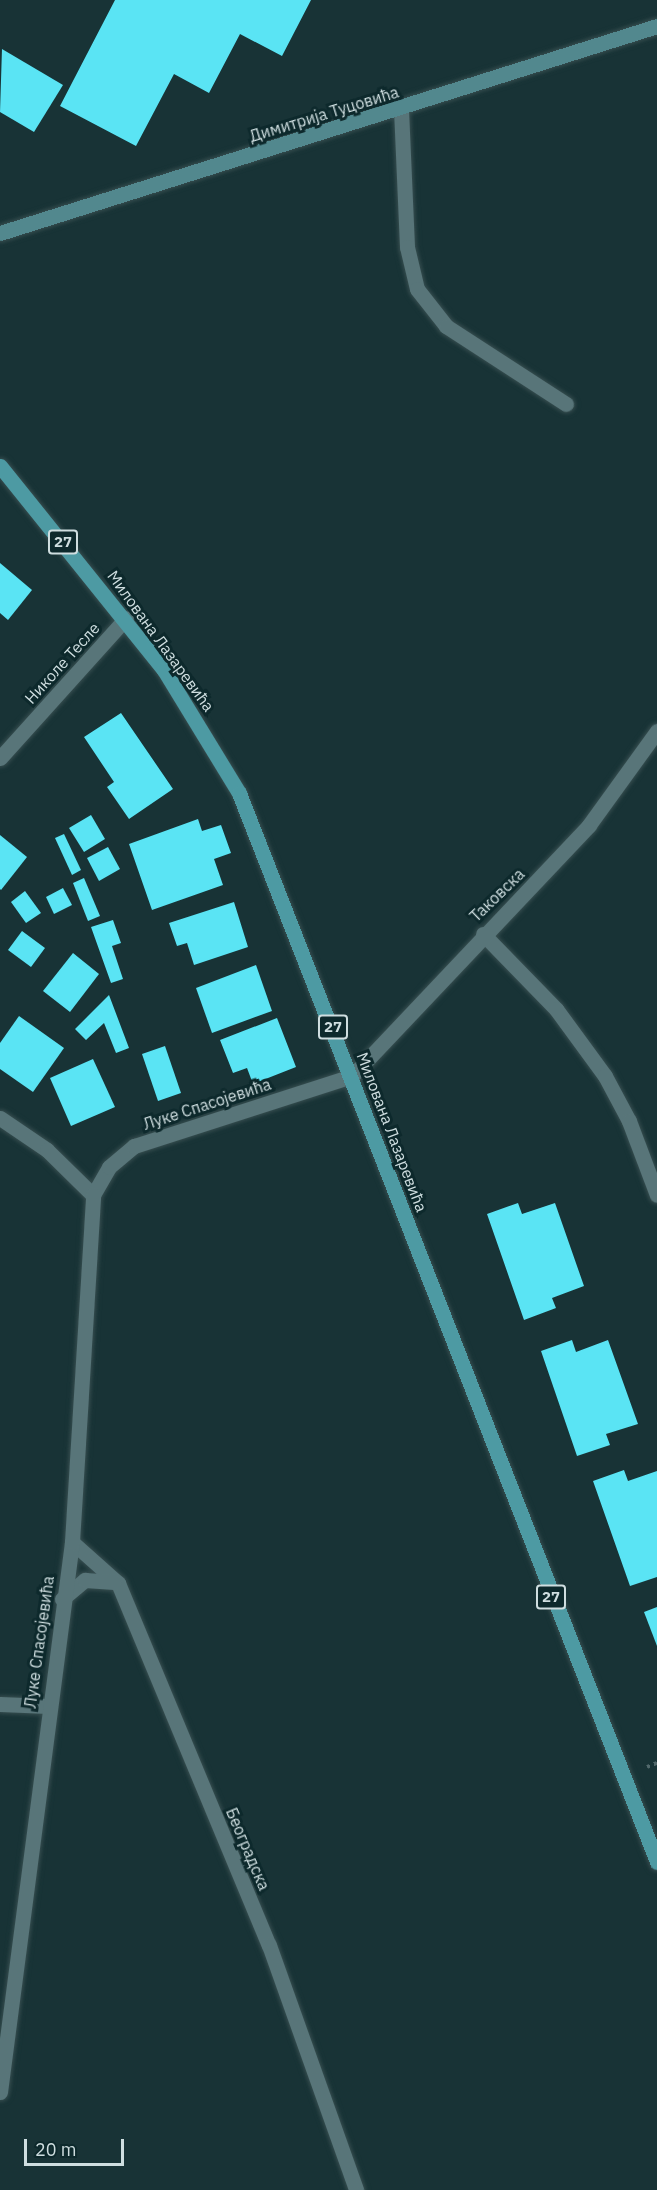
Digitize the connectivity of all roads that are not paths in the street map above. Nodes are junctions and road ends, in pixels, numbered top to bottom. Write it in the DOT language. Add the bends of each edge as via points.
graph roads {
  1 [pos="657,26"];
  2 [pos="401,109"];
  3 [pos="0,233"];
  4 [pos="566,404"];
  5 [pos="0,466"];
  6 [pos="126,618"];
  7 [pos="657,730"];
  8 [pos="0,758"];
  9 [pos="483,934"];
  10 [pos="352,1076"];
  11 [pos="0,1118"];
  12 [pos="93,1195"];
  13 [pos="657,1195"];
  14 [pos="72,1542"];
  15 [pos="118,1583"];
  16 [pos="62,1599"];
  17 [pos="0,1704"];
  18 [pos="48,1706"];
  19 [pos="657,1862"];
  20 [pos="0,2092"];
  21 [pos="356,2190"];
  1 -- 2 [label="street, Димитрија Туцовића"];
  2 -- 3 [label="street, Димитрија Туцовића"];
  2 -- 4 [label="street" via="406,247 417,289 446,326"];
  5 -- 6 [label="main road, Милована Лазаревића / 27"];
  6 -- 8 [label="street, Николе Тесле"];
  6 -- 10 [label="main road, Милована Лазаревића / 27" via="204,729 239,793"];
  7 -- 9 [label="street, Таковска" via="589,825"];
  9 -- 10 [label="street, Таковска"];
  9 -- 13 [label="street" via="556,1009 605,1076 629,1121"];
  10 -- 12 [label="street, Луке Спасојевића" via="134,1146 108,1167"];
  10 -- 19 [label="main road, Милована Лазаревића / 27" via="447,1332"];
  11 -- 12 [label="street" via="47,1150"];
  12 -- 14 [label="street, Луке Спасојевића"];
  14 -- 15 [label="street, Београдска"];
  14 -- 16 [label="street, Луке Спасојевића"];
  15 -- 16 [label="street" via="85,1580"];
  15 -- 21 [label="street, Београдска" via="268,1945"];
  16 -- 18 [label="street, Луке Спасојевића"];
  17 -- 18 [label="street"];
  18 -- 20 [label="street, Луке Спасојевића"];
}
